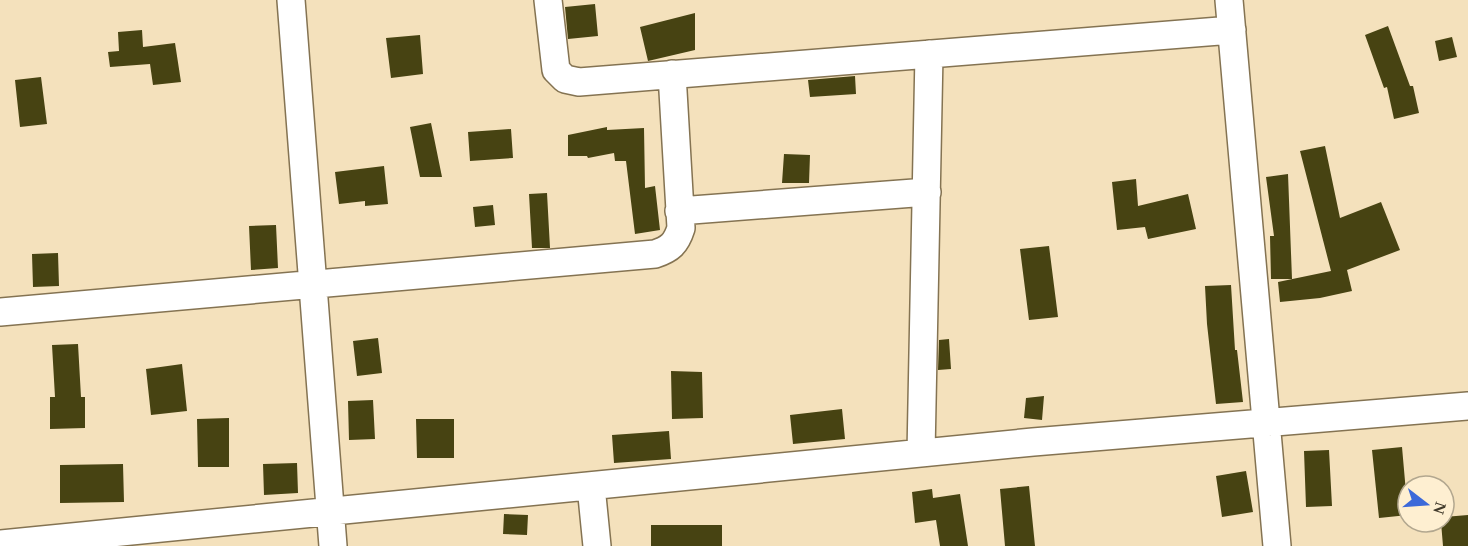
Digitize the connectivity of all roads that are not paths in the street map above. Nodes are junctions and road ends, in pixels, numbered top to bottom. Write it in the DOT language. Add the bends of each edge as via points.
graph roads {
  1 [pos="291,0"];
  2 [pos="548,0"];
  3 [pos="1229,0"];
  4 [pos="1232,30"];
  5 [pos="929,54"];
  6 [pos="672,74"];
  7 [pos="927,192"];
  8 [pos="679,212"];
  9 [pos="313,284"];
  10 [pos="0,312"];
  11 [pos="1468,406"];
  12 [pos="1266,422"];
  13 [pos="921,453"];
  14 [pos="591,486"];
  15 [pos="331,511"];
  16 [pos="63,542"];
  17 [pos="0,544"];
  18 [pos="333,546"];
  19 [pos="597,546"];
  20 [pos="1277,546"];
  1 -- 9 [label="street"];
  2 -- 6 [label="street" via="556,70 565,79"];
  3 -- 4 [label="street"];
  4 -- 5 [label="street"];
  4 -- 12 [label="street"];
  5 -- 6 [label="street"];
  5 -- 7 [label="street"];
  6 -- 8 [label="street"];
  7 -- 8 [label="street"];
  7 -- 13 [label="street"];
  8 -- 9 [label="street" via="681,228 677,242 655,254"];
  9 -- 10 [label="street"];
  9 -- 15 [label="street"];
  11 -- 12 [label="street"];
  12 -- 13 [label="street"];
  12 -- 20 [label="street"];
  13 -- 14 [label="street"];
  14 -- 15 [label="street"];
  14 -- 19 [label="street"];
  15 -- 16 [label="street"];
  15 -- 18 [label="street"];
  16 -- 17 [label="street"];
}
